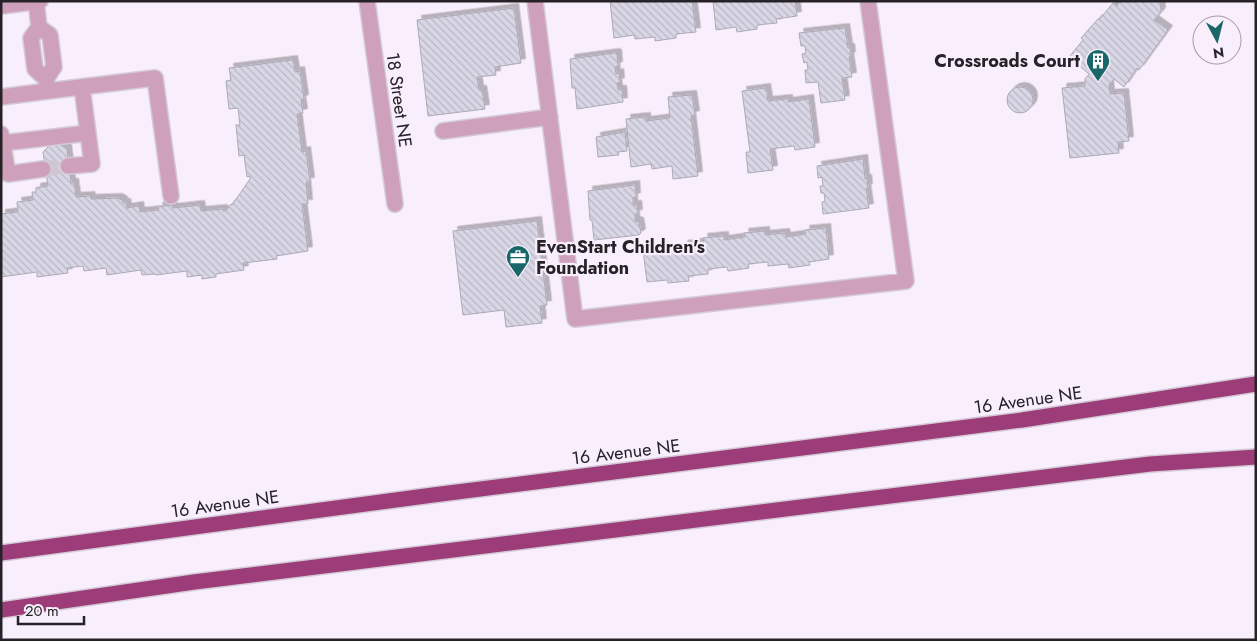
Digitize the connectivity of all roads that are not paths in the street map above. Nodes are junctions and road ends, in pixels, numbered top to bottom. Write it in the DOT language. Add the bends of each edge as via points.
graph roads {
  1 [pos="37,1"];
  2 [pos="367,1"];
  3 [pos="535,1"];
  4 [pos="868,1"];
  5 [pos="1,6"];
  6 [pos="47,85"];
  7 [pos="82,87"];
  8 [pos="1,96"];
  9 [pos="550,117"];
  10 [pos="443,131"];
  11 [pos="88,133"];
  12 [pos="2,139"];
  13 [pos="68,166"];
  14 [pos="43,169"];
  15 [pos="171,196"];
  16 [pos="395,204"];
  17 [pos="1256,384"];
  18 [pos="1256,457"];
  19 [pos="1,553"];
  20 [pos="1,610"];
  1 -- 5 [label="street"];
  1 -- 6 [label="street" via="39,28 50,35 54,67"];
  2 -- 16 [label="street, 18 Street NE"];
  3 -- 9 [label="street"];
  4 -- 9 [label="street" via="906,281 575,319"];
  6 -- 7 [label="street"];
  6 -- 8 [label="street"];
  7 -- 11 [label="street"];
  7 -- 15 [label="street" via="155,78"];
  9 -- 10 [label="street"];
  11 -- 12 [label="street"];
  11 -- 13 [label="street" via="92,164"];
  12 -- 14 [label="street" via="8,174"];
  17 -- 19 [label="highway, 16 Avenue NE" via="1022,420"];
  18 -- 20 [label="highway" via="1150,464 204,581"];
}
